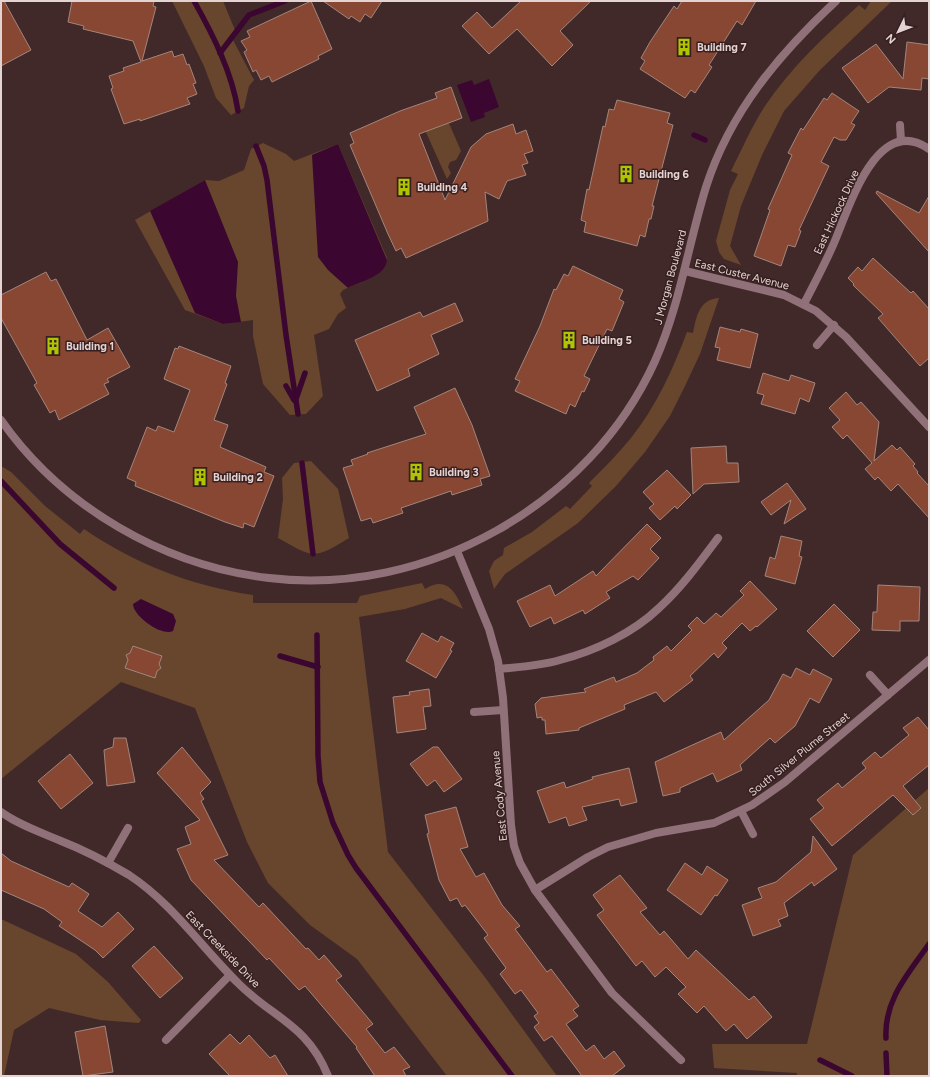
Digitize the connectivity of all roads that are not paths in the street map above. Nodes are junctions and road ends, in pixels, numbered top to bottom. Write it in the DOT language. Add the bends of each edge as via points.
graph roads {
  1 [pos="836,1"];
  2 [pos="900,125"];
  3 [pos="901,141"];
  4 [pos="929,148"];
  5 [pos="685,271"];
  6 [pos="804,304"];
  7 [pos="834,325"];
  8 [pos="817,345"];
  9 [pos="1,420"];
  10 [pos="929,427"];
  11 [pos="718,538"];
  12 [pos="457,551"];
  13 [pos="929,660"];
  14 [pos="499,669"];
  15 [pos="870,675"];
  16 [pos="888,695"];
  17 [pos="503,710"];
  18 [pos="474,712"];
  19 [pos="741,811"];
  20 [pos="1,812"];
  21 [pos="128,828"];
  22 [pos="753,834"];
  23 [pos="108,863"];
  24 [pos="535,890"];
  25 [pos="230,975"];
  26 [pos="166,1040"];
  27 [pos="680,1060"];
  28 [pos="328,1076"];
  1 -- 5 [label="street, J Morgan Boulevard" via="775,62 730,129 706,186"];
  2 -- 3 [label="street"];
  3 -- 4 [label="street"];
  3 -- 6 [label="street, East Hickock Drive" via="883,149 870,167 854,195 833,246"];
  5 -- 6 [label="street, East Custer Avenue" via="776,293"];
  5 -- 12 [label="street, J Morgan Boulevard" via="671,321 653,364 626,412 600,446 566,481 532,509"];
  6 -- 7 [label="street, East Custer Avenue"];
  7 -- 8 [label="street"];
  7 -- 10 [label="street, East Custer Avenue"];
  9 -- 12 [label="street, J Morgan Boulevard" via="20,445 51,477 98,514 150,543 215,568 280,580 336,580 399,570"];
  11 -- 14 [label="street" via="670,598 622,634 601,645 560,660"];
  12 -- 14 [label="street, East Cody Avenue" via="489,629"];
  13 -- 16 [label="street, South Silver Plume Street"];
  14 -- 17 [label="street, East Cody Avenue"];
  15 -- 16 [label="street"];
  16 -- 19 [label="street, South Silver Plume Street" via="784,782"];
  17 -- 18 [label="street"];
  17 -- 24 [label="street, East Cody Avenue" via="511,832 518,857"];
  19 -- 22 [label="street"];
  19 -- 24 [label="street, South Silver Plume Street" via="714,823 656,833 608,847 592,854"];
  20 -- 23 [label="street, East Creekside Drive" via="13,820"];
  21 -- 23 [label="street"];
  23 -- 25 [label="street, East Creekside Drive" via="140,883 165,904"];
  24 -- 27 [label="street, East Cody Avenue" via="617,998"];
  25 -- 26 [label="street"];
  25 -- 28 [label="street, East Creekside Drive" via="252,996 298,1031 318,1056"];
}
